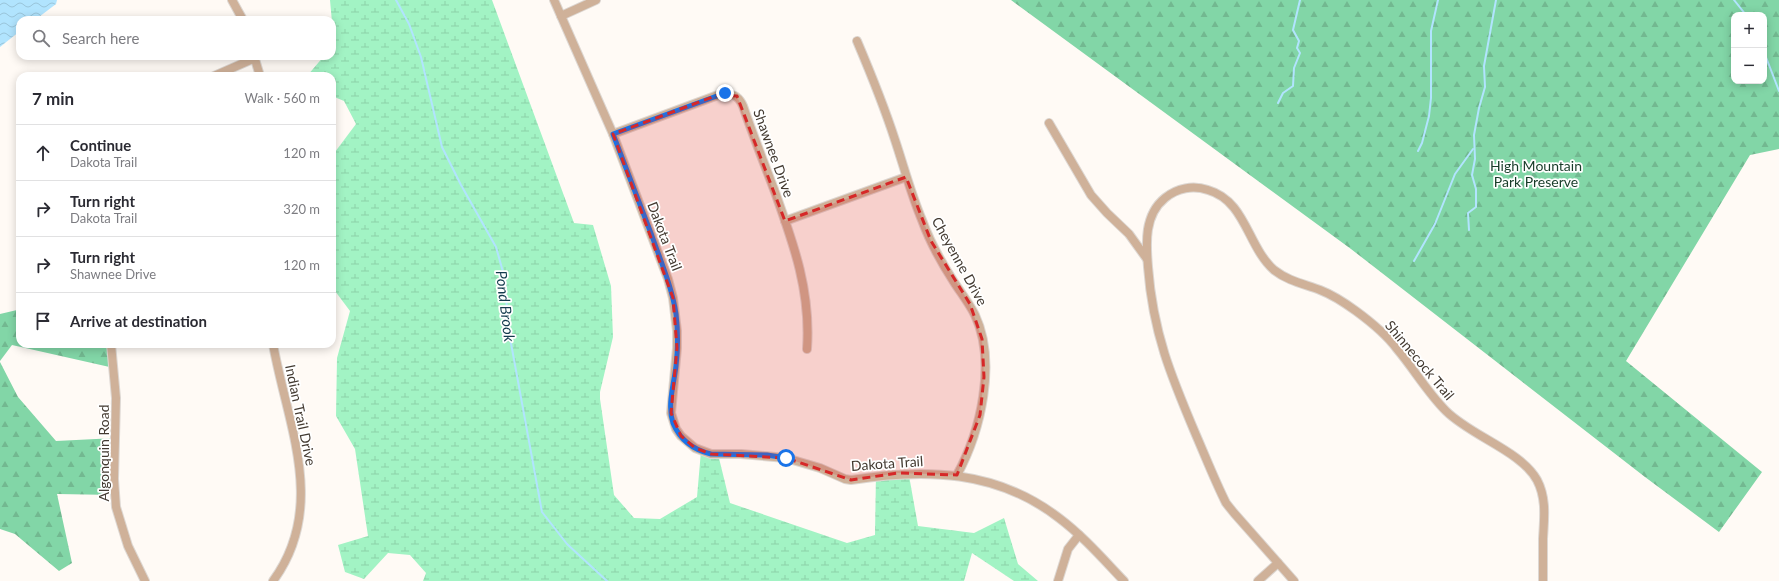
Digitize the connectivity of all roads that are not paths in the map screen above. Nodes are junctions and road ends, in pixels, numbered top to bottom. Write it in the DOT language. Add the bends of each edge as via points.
graph roads {
  1 [pos="232,0"];
  2 [pos="554,0"];
  3 [pos="596,0"];
  4 [pos="241,16"];
  5 [pos="561,16"];
  6 [pos="857,41"];
  7 [pos="248,60"];
  8 [pos="255,60"];
  9 [pos="222,72"];
  10 [pos="259,72"];
  11 [pos="1049,123"];
  12 [pos="613,134"];
  13 [pos="906,177"];
  14 [pos="785,221"];
  15 [pos="1148,259"];
  16 [pos="111,348"];
  17 [pos="274,348"];
  18 [pos="807,349"];
  19 [pos="958,475"];
  20 [pos="1079,535"];
  21 [pos="1278,563"];
  22 [pos="145,581"];
  23 [pos="273,581"];
  24 [pos="1058,581"];
  25 [pos="1124,581"];
  26 [pos="1258,581"];
  27 [pos="1294,581"];
  28 [pos="1543,581"];
  1 -- 4 [label="street"];
  2 -- 5 [label="street, Dakota Trail"];
  3 -- 5 [label="street"];
  5 -- 12 [label="street, Dakota Trail"];
  6 -- 13 [label="street, Cheyenne Drive" via="885,110"];
  7 -- 9 [label="street"];
  8 -- 10 [label="street"];
  11 -- 15 [label="street" via="1091,195 1129,234"];
  12 -- 14 [label="street, Shawnee Drive" via="718,95 737,96 743,106"];
  12 -- 19 [label="street, Dakota Trail" via="673,298 677,348 671,413 676,429 687,443 711,454 786,458 851,480 898,473"];
  13 -- 14 [label="street"];
  13 -- 19 [label="street, Cheyenne Drive" via="931,241 970,304 982,339 984,376 980,415"];
  14 -- 18 [label="street, Shawnee Drive" via="806,299"];
  15 -- 21 [label="street, Shinnecock Trail" via="1157,332 1178,393 1226,503"];
  15 -- 28 [label="street, Shinnecock Trail" via="1149,223 1155,208 1167,196 1185,189 1199,188 1225,198 1239,212 1259,253 1275,270 1293,281 1329,294 1357,312 1389,339 1446,411 1467,429 1517,458 1532,473 1544,500"];
  16 -- 22 [label="street, Algonquin Road" via="116,398 116,507 128,546"];
  17 -- 23 [label="street, Indian Trail Drive" via="282,392 296,443 301,482 296,535 286,561"];
  19 -- 20 [label="street, Dakota Trail" via="996,484 1027,498 1059,518"];
  20 -- 24 [label="street" via="1068,549"];
  20 -- 25 [label="street, Dakota Trail"];
  21 -- 26 [label="street"];
  21 -- 27 [label="street, Shinnecock Trail"];
}
